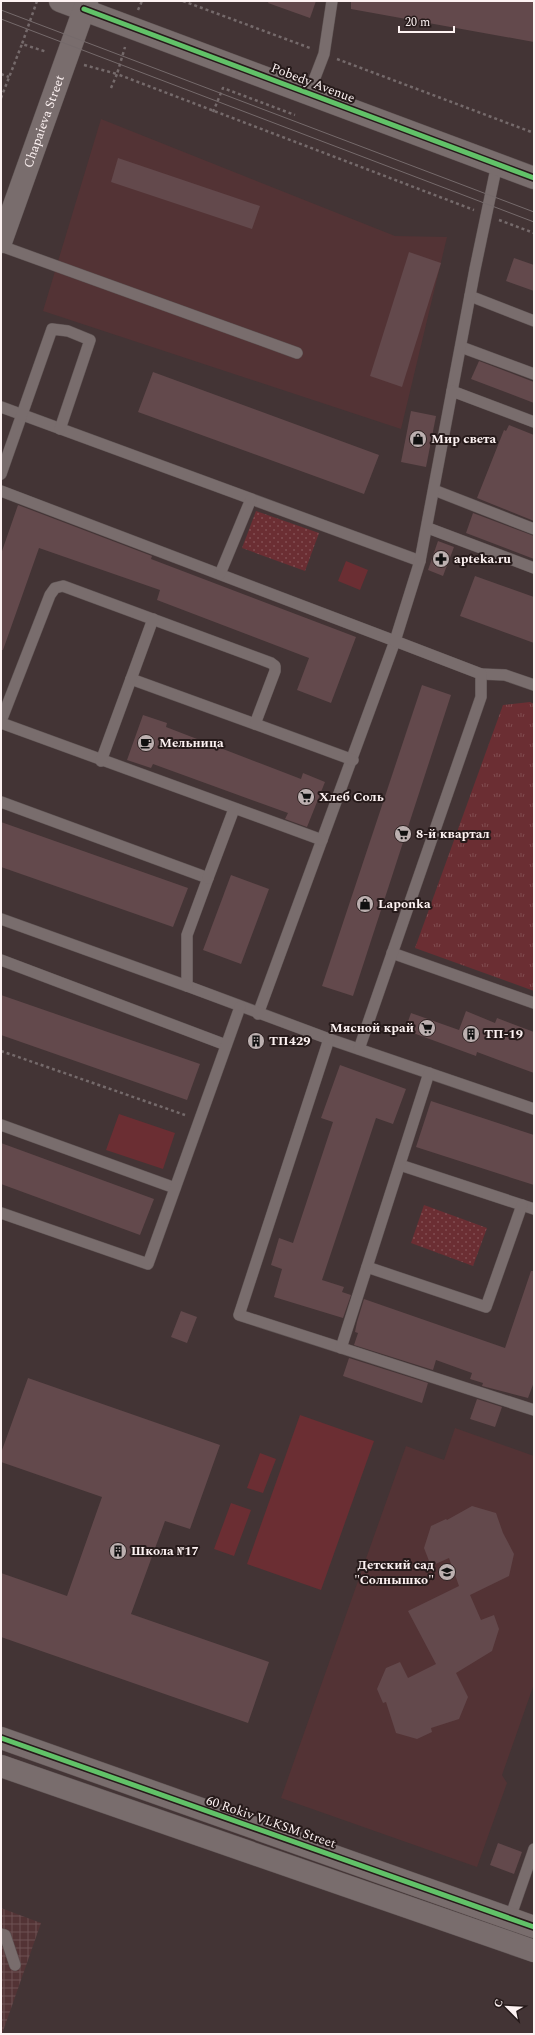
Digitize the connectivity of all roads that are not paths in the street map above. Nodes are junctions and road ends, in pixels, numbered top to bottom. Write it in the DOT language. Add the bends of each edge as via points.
graph roads {
  1 [pos="60,1"];
  2 [pos="332,1"];
  3 [pos="86,5"];
  4 [pos="309,93"];
  5 [pos="497,164"];
  6 [pos="534,178"];
  7 [pos="1,242"];
  8 [pos="1,246"];
  9 [pos="470,296"];
  10 [pos="534,321"];
  11 [pos="461,347"];
  12 [pos="297,353"];
  13 [pos="534,374"];
  14 [pos="452,391"];
  15 [pos="1,407"];
  16 [pos="23,415"];
  17 [pos="534,422"];
  18 [pos="60,429"];
  19 [pos="1,474"];
  20 [pos="434,490"];
  21 [pos="1,491"];
  22 [pos="251,499"];
  23 [pos="428,528"];
  24 [pos="534,529"];
  25 [pos="420,561"];
  26 [pos="534,568"];
  27 [pos="220,574"];
  28 [pos="153,619"];
  29 [pos="395,641"];
  30 [pos="481,674"];
  31 [pos="131,679"];
  32 [pos="534,686"];
  33 [pos="1,722"];
  34 [pos="254,724"];
  35 [pos="353,760"];
  36 [pos="101,761"];
  37 [pos="1,802"];
  38 [pos="234,809"];
  39 [pos="322,840"];
  40 [pos="208,878"];
  41 [pos="1,918"];
  42 [pos="392,953"];
  43 [pos="1,960"];
  44 [pos="187,986"];
  45 [pos="534,1003"];
  46 [pos="240,1006"];
  47 [pos="258,1014"];
  48 [pos="329,1039"];
  49 [pos="226,1046"];
  50 [pos="360,1049"];
  51 [pos="429,1073"];
  52 [pos="534,1109"];
  53 [pos="1,1125"];
  54 [pos="400,1165"];
  55 [pos="175,1188"];
  56 [pos="522,1205"];
  57 [pos="534,1209"];
  58 [pos="1,1213"];
  59 [pos="367,1267"];
  60 [pos="341,1348"];
  61 [pos="534,1410"];
  62 [pos="1,1738"];
  63 [pos="1,1766"];
  64 [pos="534,1849"];
  65 [pos="510,1918"];
  66 [pos="534,1927"];
  67 [pos="1,1934"];
  68 [pos="534,1951"];
  69 [pos="15,1965"];
  1 -- 3 [label="street, Pobedy Avenue"];
  2 -- 4 [label="lane" via="324,54"];
  3 -- 4 [label="street, Pobedy Avenue"];
  3 -- 7 [label="street, Chapaieva Street"];
  4 -- 5 [label="street, Pobedy Avenue"];
  5 -- 6 [label="street, Pobedy Avenue"];
  5 -- 9 [label="lane"];
  8 -- 12 [label="lane"];
  9 -- 10 [label="lane"];
  9 -- 11 [label="lane"];
  11 -- 13 [label="lane"];
  11 -- 14 [label="lane"];
  14 -- 17 [label="lane"];
  14 -- 20 [label="lane"];
  15 -- 16 [label="lane"];
  16 -- 18 [label="lane"];
  16 -- 18 [label="lane" via="52,329 68,331 90,340"];
  16 -- 19 [label="lane"];
  18 -- 22 [label="lane"];
  20 -- 23 [label="lane"];
  20 -- 24 [label="lane"];
  21 -- 27 [label="lane"];
  22 -- 25 [label="lane"];
  22 -- 27 [label="lane"];
  23 -- 25 [label="lane"];
  23 -- 26 [label="lane"];
  25 -- 29 [label="lane"];
  27 -- 29 [label="lane"];
  28 -- 31 [label="lane"];
  28 -- 33 [label="lane" via="63,586 55,588 50,595"];
  28 -- 34 [label="lane" via="271,662 275,666 275,672"];
  29 -- 30 [label="lane"];
  29 -- 35 [label="lane"];
  30 -- 32 [label="lane" via="504,675"];
  30 -- 42 [label="lane" via="481,697"];
  31 -- 34 [label="lane"];
  31 -- 36 [label="lane"];
  33 -- 36 [label="lane"];
  34 -- 35 [label="lane"];
  35 -- 39 [label="lane"];
  36 -- 38 [label="lane"];
  37 -- 40 [label="lane"];
  38 -- 39 [label="lane"];
  38 -- 40 [label="lane"];
  39 -- 47 [label="lane"];
  40 -- 44 [label="lane" via="187,935"];
  41 -- 44 [label="lane"];
  42 -- 45 [label="lane"];
  42 -- 50 [label="lane"];
  43 -- 49 [label="lane"];
  44 -- 46 [label="lane"];
  46 -- 47 [label="lane"];
  46 -- 49 [label="lane"];
  47 -- 48 [label="lane"];
  48 -- 50 [label="lane"];
  48 -- 60 [label="lane" via="239,1315"];
  49 -- 55 [label="lane"];
  50 -- 51 [label="lane"];
  51 -- 52 [label="lane"];
  51 -- 54 [label="lane"];
  53 -- 55 [label="lane"];
  54 -- 56 [label="lane"];
  54 -- 59 [label="lane"];
  55 -- 58 [label="lane" via="148,1264"];
  56 -- 57 [label="lane"];
  56 -- 59 [label="lane" via="486,1307"];
  59 -- 60 [label="lane"];
  60 -- 61 [label="lane"];
  62 -- 65 [label="street, 60 Rokiv VLKSM Street"];
  63 -- 68 [label="street"];
  64 -- 65 [label="lane"];
  65 -- 66 [label="street, 60 Rokiv VLKSM Street"];
  67 -- 69 [label="lane" via="5,1936"];
}
